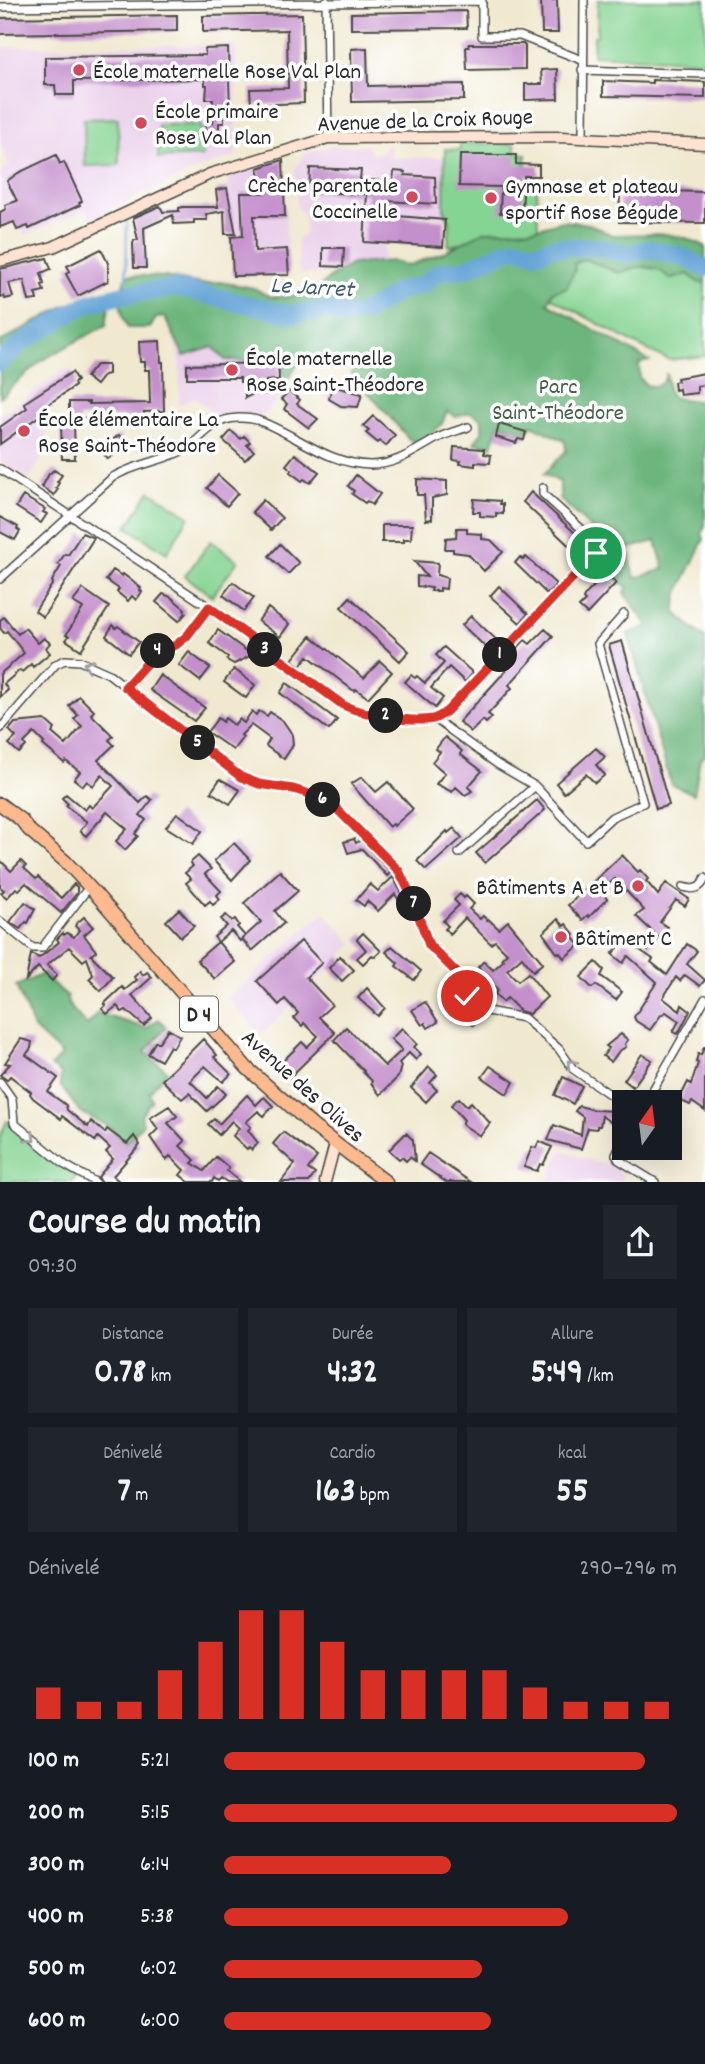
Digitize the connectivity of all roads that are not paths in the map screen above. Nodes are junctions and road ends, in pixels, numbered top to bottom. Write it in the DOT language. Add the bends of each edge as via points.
graph roads {
  1 [pos="584,0"];
  2 [pos="326,1"];
  3 [pos="123,3"];
  4 [pos="0,7"];
  5 [pos="582,61"];
  6 [pos="582,70"];
  7 [pos="705,74"];
  8 [pos="328,138"];
  9 [pos="583,138"];
  10 [pos="705,144"];
  11 [pos="0,261"];
  12 [pos="468,427"];
  13 [pos="0,469"];
  14 [pos="543,488"];
  15 [pos="71,515"];
  16 [pos="0,579"];
  17 [pos="209,607"];
  18 [pos="624,614"];
  19 [pos="125,687"];
  20 [pos="435,719"];
  21 [pos="0,729"];
  22 [pos="535,786"];
  23 [pos="0,804"];
  24 [pos="0,814"];
  25 [pos="29,830"];
  26 [pos="459,853"];
  27 [pos="705,878"];
  28 [pos="89,887"];
  29 [pos="683,887"];
  30 [pos="0,921"];
  31 [pos="705,999"];
  32 [pos="0,1082"];
  33 [pos="653,1090"];
  34 [pos="612,1096"];
  35 [pos="335,1144"];
  36 [pos="619,1160"];
  37 [pos="95,1182"];
  38 [pos="325,1182"];
  39 [pos="386,1182"];
  40 [pos="655,1182"];
  1 -- 5 [label="street"];
  2 -- 3 [label="street"];
  2 -- 5 [label="street" via="482,1 482,36 520,36"];
  2 -- 8 [label="street"];
  3 -- 4 [label="street"];
  5 -- 6 [label="street"];
  6 -- 7 [label="street"];
  6 -- 9 [label="street"];
  8 -- 9 [label="main road, Avenue de la Croix Rouge"];
  8 -- 11 [label="main road, Avenue de la Croix Rouge" via="210,174 53,247"];
  9 -- 10 [label="main road, Avenue de la Croix Rouge"];
  12 -- 15 [label="street" via="403,459 372,465 333,457 258,421 234,418 206,430 188,448 126,469"];
  13 -- 15 [label="street"];
  14 -- 20 [label="street" via="543,494 597,543 596,553"];
  15 -- 16 [label="street"];
  15 -- 17 [label="street"];
  17 -- 19 [label="street" via="187,636 158,651"];
  17 -- 20 [label="street" via="343,705 392,717"];
  18 -- 22 [label="street" via="598,644 643,803 612,817 586,841"];
  19 -- 21 [label="street, one-way" via="91,665 65,660 56,664"];
  34 -- 19 [label="street, one-way" via="573,1069 559,1049 524,1018 472,1004 460,976 429,945 399,871 335,807 317,796 241,777"];
  20 -- 22 [label="street"];
  22 -- 26 [label="street"];
  23 -- 25 [label="main road, Avenue des Olives / D 4"];
  24 -- 25 [label="main road, Avenue des Olives / D 4"];
  25 -- 28 [label="main road, Avenue des Olives / D 4"];
  27 -- 29 [label="street" via="698,888"];
  28 -- 30 [label="street" via="42,948 33,948"];
  28 -- 35 [label="main road, Avenue des Olives / D 4" via="247,1068"];
  31 -- 33 [label="street"];
  32 -- 37 [label="street, one-way" via="12,1099 14,1123 65,1165"];
  35 -- 38 [label="main road"];
  35 -- 39 [label="main road, Avenue des Olives / D 4"];
  36 -- 40 [label="street"];
}
